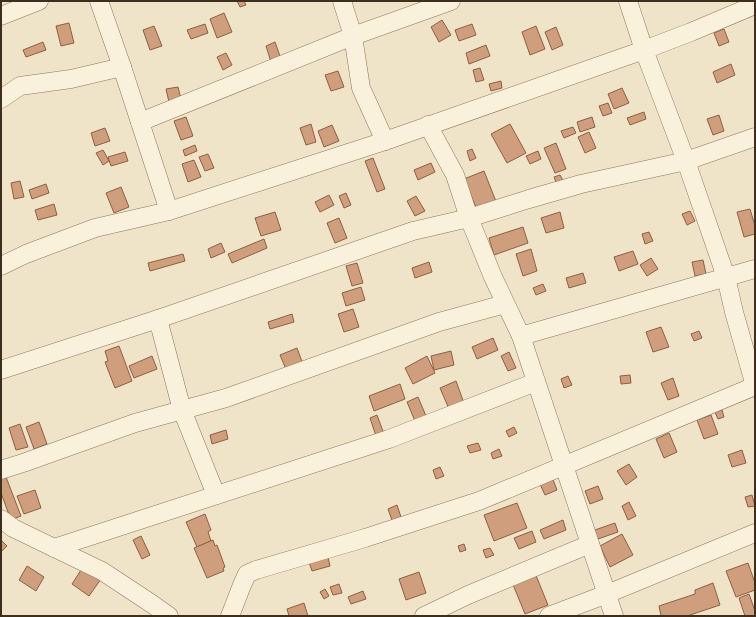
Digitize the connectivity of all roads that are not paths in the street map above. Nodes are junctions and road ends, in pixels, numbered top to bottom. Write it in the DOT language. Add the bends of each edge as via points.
graph roads {
  1 [pos="39,1"];
  2 [pos="99,1"];
  3 [pos="342,1"];
  4 [pos="451,1"];
  5 [pos="628,1"];
  6 [pos="755,5"];
  7 [pos="1,16"];
  8 [pos="354,36"];
  9 [pos="644,50"];
  10 [pos="122,67"];
  11 [pos="1,99"];
  12 [pos="140,122"];
  13 [pos="428,126"];
  14 [pos="755,137"];
  15 [pos="385,141"];
  16 [pos="686,161"];
  17 [pos="169,211"];
  18 [pos="469,218"];
  19 [pos="1,266"];
  20 [pos="755,268"];
  21 [pos="726,277"];
  22 [pos="505,304"];
  23 [pos="158,319"];
  24 [pos="521,336"];
  25 [pos="1,370"];
  26 [pos="754,378"];
  27 [pos="536,382"];
  28 [pos="182,410"];
  29 [pos="564,465"];
  30 [pos="1,470"];
  31 [pos="216,496"];
  32 [pos="1,519"];
  33 [pos="755,533"];
  34 [pos="590,544"];
  35 [pos="54,548"];
  36 [pos="606,594"];
  37 [pos="169,616"];
  38 [pos="230,616"];
  39 [pos="424,616"];
  40 [pos="549,616"];
  41 [pos="614,616"];
  1 -- 7 [label="street"];
  2 -- 10 [label="street"];
  3 -- 8 [label="street"];
  4 -- 8 [label="street"];
  5 -- 9 [label="street"];
  6 -- 9 [label="street"];
  8 -- 12 [label="street"];
  8 -- 15 [label="street" via="360,88"];
  9 -- 13 [label="street"];
  9 -- 16 [label="street"];
  10 -- 11 [label="street" via="71,79 20,86"];
  10 -- 12 [label="street"];
  12 -- 17 [label="street"];
  13 -- 15 [label="street"];
  13 -- 18 [label="street" via="455,176"];
  14 -- 16 [label="street"];
  15 -- 17 [label="street"];
  16 -- 18 [label="street" via="581,184"];
  16 -- 21 [label="street"];
  17 -- 19 [label="street" via="95,228"];
  18 -- 22 [label="street"];
  18 -- 23 [label="street" via="413,231"];
  20 -- 21 [label="street"];
  21 -- 24 [label="street"];
  21 -- 26 [label="street"];
  22 -- 24 [label="street"];
  22 -- 28 [label="street" via="439,322 226,398"];
  23 -- 25 [label="street"];
  23 -- 28 [label="street"];
  24 -- 27 [label="street"];
  26 -- 29 [label="street"];
  27 -- 29 [label="street"];
  27 -- 31 [label="street" via="389,439"];
  28 -- 30 [label="street" via="135,423"];
  28 -- 31 [label="street"];
  29 -- 34 [label="street"];
  29 -- 38 [label="street" via="479,501 247,574"];
  31 -- 35 [label="street"];
  32 -- 35 [label="street" via="13,528"];
  33 -- 36 [label="street"];
  34 -- 36 [label="street"];
  34 -- 39 [label="street"];
  35 -- 37 [label="street" via="102,571"];
  36 -- 40 [label="street"];
  36 -- 41 [label="street"];
}
